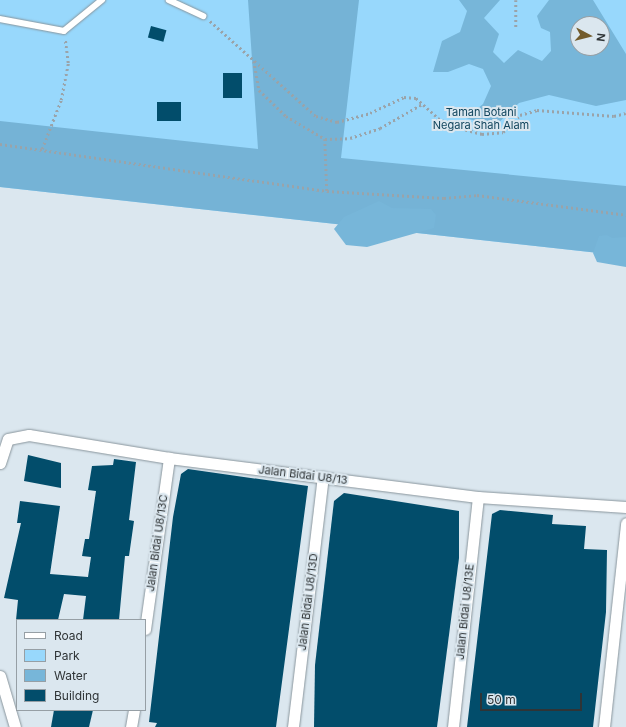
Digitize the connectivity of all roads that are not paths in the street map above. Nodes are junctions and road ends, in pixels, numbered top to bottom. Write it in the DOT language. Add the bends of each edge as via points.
graph roads {
  1 [pos="102,0"];
  2 [pos="169,0"];
  3 [pos="203,16"];
  4 [pos="0,19"];
  5 [pos="168,458"];
  6 [pos="0,463"];
  7 [pos="323,477"];
  8 [pos="478,497"];
  9 [pos="626,507"];
  10 [pos="626,523"];
  11 [pos="146,621"];
  12 [pos="0,676"];
  13 [pos="134,711"];
  14 [pos="15,727"];
  15 [pos="131,727"];
  16 [pos="293,727"];
  17 [pos="453,727"];
  18 [pos="604,727"];
  1 -- 4 [label="lane" via="64,31"];
  2 -- 3 [label="lane"];
  5 -- 6 [label="street, Jalan Bidai U8/13" via="17,434 8,438"];
  5 -- 7 [label="street, Jalan Bidai U8/13"];
  5 -- 11 [label="street, Jalan Bidai U8/13C"];
  7 -- 8 [label="street, Jalan Bidai U8/13"];
  7 -- 16 [label="street, Jalan Bidai U8/13D"];
  8 -- 9 [label="street, Jalan Bidai U8/13"];
  8 -- 17 [label="street, Jalan Bidai U8/13E"];
  10 -- 18 [label="street"];
  12 -- 14 [label="street"];
  13 -- 15 [label="street"];
}
